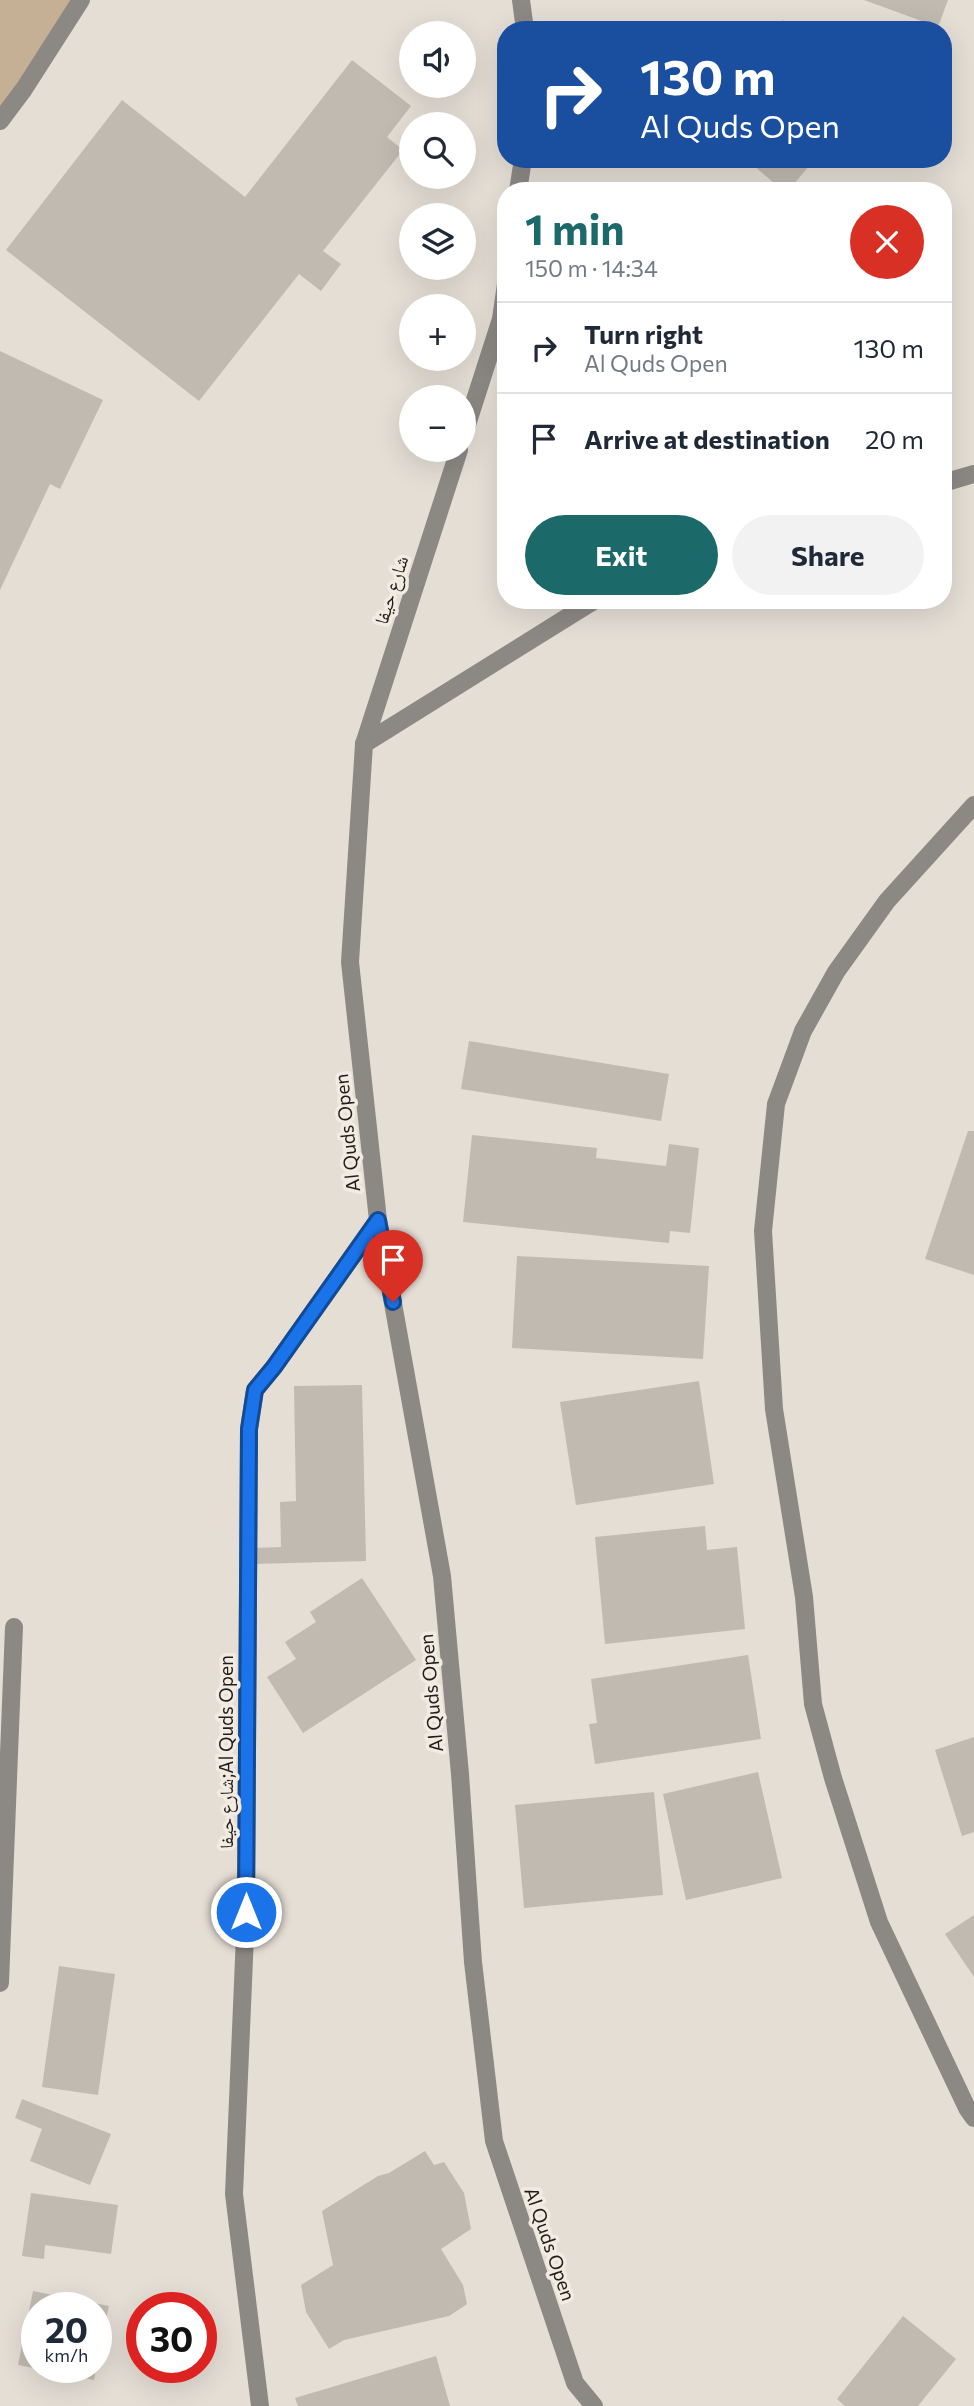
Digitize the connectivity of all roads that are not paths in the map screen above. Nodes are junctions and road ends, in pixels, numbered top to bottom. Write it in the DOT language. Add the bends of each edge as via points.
graph roads {
  1 [pos="81,0"];
  2 [pos="522,0"];
  3 [pos="524,21"];
  4 [pos="0,121"];
  5 [pos="497,331"];
  6 [pos="476,397"];
  7 [pos="455,462"];
  8 [pos="974,474"];
  9 [pos="952,480"];
  10 [pos="581,609"];
  11 [pos="364,744"];
  12 [pos="974,806"];
  13 [pos="350,962"];
  14 [pos="378,1220"];
  15 [pos="14,1627"];
  16 [pos="0,1983"];
  17 [pos="974,2118"];
  18 [pos="260,2406"];
  19 [pos="594,2406"];
  1 -- 4 [label="street"];
  2 -- 3 [label="street"];
  5 -- 6 [label="street"];
  7 -- 11 [label="street, شارع حيفا"];
  8 -- 9 [label="street"];
  10 -- 11 [label="street"];
  11 -- 13 [label="street, شارع حيفا"];
  12 -- 17 [label="street" via="887,901 836,972 803,1031 776,1104 763,1231 774,1409 804,1597 813,1704 879,1922"];
  13 -- 14 [label="street, Al Quds Open"];
  14 -- 18 [label="street, شارع حيفا;Al Quds Open" via="255,1390 249,1429 246,1912 234,2194"];
  14 -- 19 [label="street, Al Quds Open" via="442,1576 473,1962 494,2141 575,2383"];
  15 -- 16 [label="street"];
}
